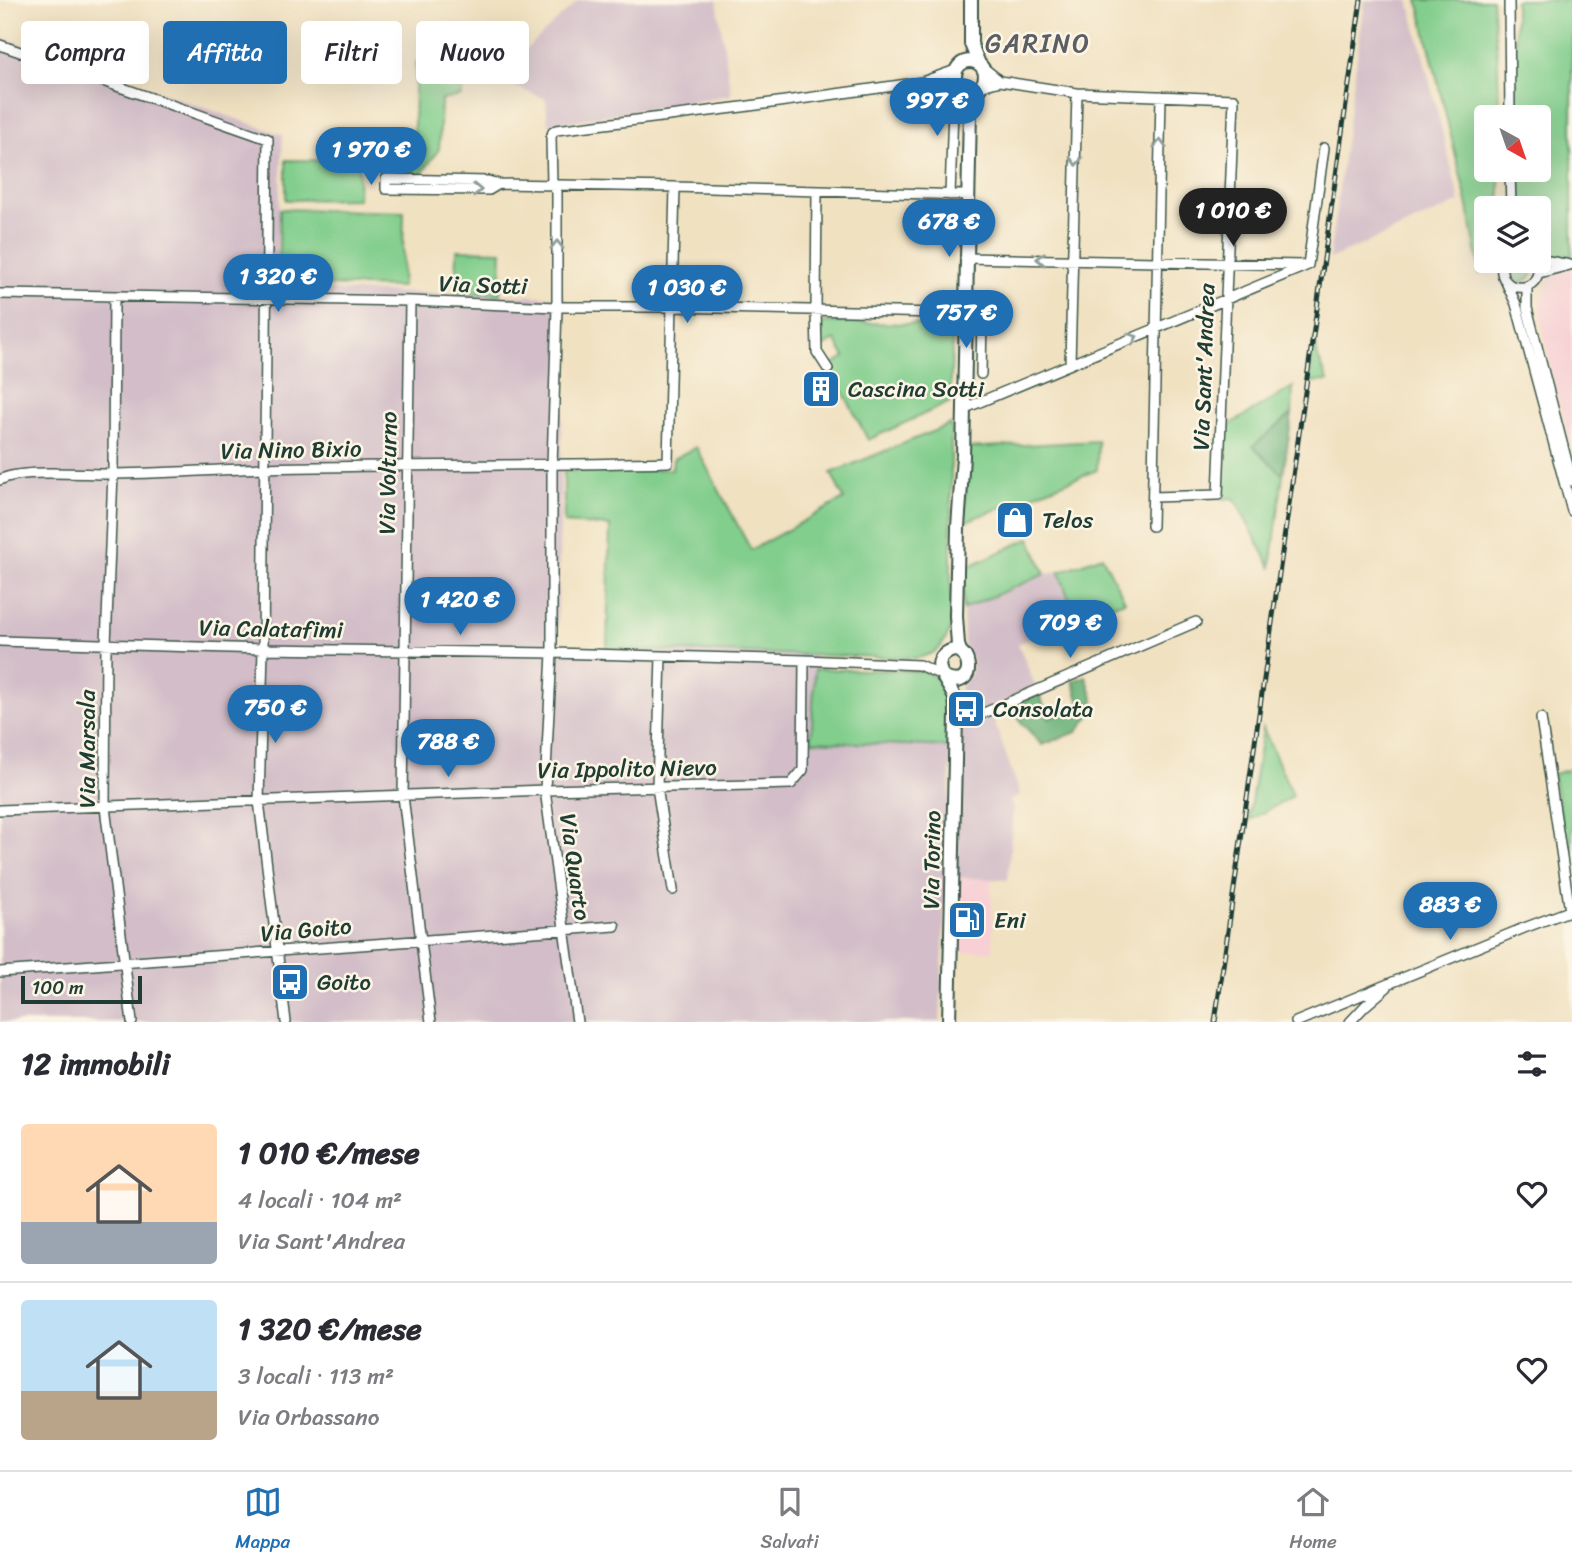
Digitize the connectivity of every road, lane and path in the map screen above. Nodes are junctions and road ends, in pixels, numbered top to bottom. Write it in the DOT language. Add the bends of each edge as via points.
graph roads {
  1 [pos="971,0"];
  2 [pos="1509,0"];
  3 [pos="971,44"];
  4 [pos="0,45"];
  5 [pos="979,64"];
  6 [pos="957,77"];
  7 [pos="1000,81"];
  8 [pos="980,88"];
  9 [pos="1077,93"];
  10 [pos="1161,96"];
  11 [pos="1510,105"];
  12 [pos="970,110"];
  13 [pos="1324,148"];
  14 [pos="499,184"];
  15 [pos="552,186"];
  16 [pos="675,187"];
  17 [pos="817,191"];
  18 [pos="950,195"];
  19 [pos="967,195"];
  20 [pos="965,258"];
  21 [pos="1073,260"];
  22 [pos="1158,262"];
  23 [pos="1551,262"];
  24 [pos="1227,263"];
  25 [pos="1308,265"];
  26 [pos="1571,265"];
  27 [pos="1551,270"];
  28 [pos="1502,273"];
  29 [pos="1539,273"];
  30 [pos="1505,280"];
  31 [pos="1527,286"];
  32 [pos="0,294"];
  33 [pos="114,296"];
  34 [pos="266,299"];
  35 [pos="1226,299"];
  36 [pos="410,301"];
  37 [pos="557,307"];
  38 [pos="672,307"];
  39 [pos="816,310"];
  40 [pos="965,313"];
  41 [pos="1157,328"];
  42 [pos="1070,364"];
  43 [pos="828,369"];
  44 [pos="981,374"];
  45 [pos="963,409"];
  46 [pos="552,465"];
  47 [pos="407,467"];
  48 [pos="265,468"];
  49 [pos="113,474"];
  50 [pos="0,480"];
  51 [pos="1572,481"];
  52 [pos="1153,497"];
  53 [pos="1572,511"];
  54 [pos="1153,526"];
  55 [pos="1196,622"];
  56 [pos="956,626"];
  57 [pos="0,641"];
  58 [pos="106,644"];
  59 [pos="263,649"];
  60 [pos="405,651"];
  61 [pos="552,653"];
  62 [pos="961,653"];
  63 [pos="944,655"];
  64 [pos="661,656"];
  65 [pos="804,660"];
  66 [pos="919,665"];
  67 [pos="944,677"];
  68 [pos="964,678"];
  69 [pos="955,699"];
  70 [pos="1541,718"];
  71 [pos="956,724"];
  72 [pos="657,787"];
  73 [pos="545,790"];
  74 [pos="403,796"];
  75 [pos="259,801"];
  76 [pos="105,807"];
  77 [pos="0,810"];
  78 [pos="673,890"];
  79 [pos="1571,911"];
  80 [pos="615,926"];
  81 [pos="564,929"];
  82 [pos="421,940"];
  83 [pos="277,951"];
  84 [pos="125,963"];
  85 [pos="0,972"];
  86 [pos="1394,981"];
  87 [pos="1341,1003"];
  88 [pos="1352,1020"];
  89 [pos="132,1022"];
  90 [pos="286,1022"];
  91 [pos="431,1022"];
  92 [pos="577,1022"];
  93 [pos="949,1022"];
  94 [pos="1296,1022"];
  1 -- 3 [label="main road"];
  2 -- 11 [label="street"];
  3 -- 5 [label="main road"];
  3 -- 6 [label="main road"];
  4 -- 34 [label="street" via="268,139"];
  5 -- 6 [label="main road" via="971,61"];
  5 -- 7 [label="street"];
  5 -- 8 [label="main road" via="985,78"];
  6 -- 8 [label="main road" via="967,92"];
  6 -- 12 [label="main road"];
  6 -- 15 [label="street, Via Quarto" via="556,130 551,137"];
  6 -- 18 [label="street"];
  7 -- 8 [label="street"];
  7 -- 9 [label="street, Via Sant'Andrea"];
  8 -- 12 [label="main road"];
  9 -- 10 [label="street, Via Sant'Andrea"];
  9 -- 21 [label="street, one-way"];
  22 -- 10 [label="street, one-way"];
  10 -- 24 [label="street, Via Sant'Andrea" via="1234,99"];
  12 -- 19 [label="main road, Via Torino"];
  13 -- 25 [label="street"];
  14 -- 14 [label="street, one-way" via="488,181 386,179 386,189 489,190"];
  14 -- 15 [label="street"];
  15 -- 16 [label="street"];
  37 -- 15 [label="street, Via Quarto, one-way" via="557,192"];
  16 -- 17 [label="street"];
  16 -- 38 [label="street"];
  17 -- 18 [label="street"];
  17 -- 39 [label="street"];
  18 -- 19 [label="street"];
  19 -- 20 [label="main road, Via Torino"];
  21 -- 20 [label="street, one-way"];
  20 -- 40 [label="main road, Via Torino"];
  21 -- 22 [label="street"];
  21 -- 42 [label="street"];
  22 -- 24 [label="street"];
  22 -- 41 [label="street"];
  23 -- 26 [label="street"];
  24 -- 25 [label="street"];
  24 -- 35 [label="street, Via Sant'Andrea"];
  25 -- 35 [label="street"];
  26 -- 27 [label="street"];
  28 -- 30 [label="street"];
  29 -- 31 [label="street"];
  30 -- 31 [label="street" via="1515,287"];
  30 -- 53 [label="street" via="1516,303"];
  31 -- 51 [label="street" via="1527,308"];
  32 -- 33 [label="street, Via Sotti"];
  33 -- 34 [label="street, Via Sotti"];
  33 -- 49 [label="street, Via Marsala"];
  34 -- 36 [label="street, Via Sotti"];
  34 -- 48 [label="street"];
  35 -- 41 [label="street"];
  35 -- 52 [label="street, Via Sant'Andrea" via="1218,495"];
  36 -- 37 [label="street, Via Sotti"];
  36 -- 47 [label="street, Via Volturno"];
  37 -- 38 [label="street, Via Sotti"];
  37 -- 46 [label="street, Via Quarto"];
  38 -- 39 [label="street, Via Sotti"];
  38 -- 46 [label="street, Via Nino Bixio" via="668,462"];
  39 -- 40 [label="street, Via Sotti"];
  39 -- 43 [label="street" via="817,352"];
  40 -- 44 [label="street" via="982,314"];
  40 -- 45 [label="main road, Via Torino"];
  42 -- 41 [label="street, one-way"];
  41 -- 52 [label="street"];
  42 -- 45 [label="street"];
  45 -- 56 [label="main road, Via Torino"];
  46 -- 47 [label="street, Via Nino Bixio"];
  46 -- 61 [label="street, Via Quarto"];
  47 -- 48 [label="street, Via Nino Bixio"];
  47 -- 60 [label="street, Via Volturno"];
  48 -- 49 [label="street, Via Nino Bixio"];
  48 -- 59 [label="street"];
  49 -- 50 [label="street, Via Nino Bixio" via="30,473"];
  49 -- 58 [label="street, Via Marsala"];
  52 -- 54 [label="street"];
  55 -- 71 [label="street"];
  56 -- 62 [label="main road, Via Torino"];
  56 -- 63 [label="main road, Via Torino"];
  57 -- 58 [label="street, Via Calatafimi"];
  58 -- 59 [label="street, Via Calatafimi"];
  58 -- 76 [label="street, Via Marsala"];
  59 -- 60 [label="street, Via Calatafimi"];
  59 -- 75 [label="street"];
  60 -- 61 [label="street, Via Calatafimi"];
  60 -- 74 [label="street, Via Volturno"];
  61 -- 64 [label="street, Via Calatafimi"];
  61 -- 73 [label="street, Via Quarto"];
  62 -- 63 [label="main road"];
  62 -- 68 [label="main road, Via Torino" via="969,664"];
  63 -- 66 [label="street, Via Calatafimi"];
  63 -- 67 [label="main road, Via Torino" via="939,666"];
  64 -- 65 [label="street, Via Calatafimi"];
  64 -- 72 [label="street"];
  65 -- 66 [label="street, Via Calatafimi"];
  65 -- 72 [label="street, Via Ippolito Nievo" via="803,770 791,784"];
  66 -- 67 [label="street, Via Calatafimi"];
  67 -- 68 [label="main road"];
  67 -- 69 [label="main road, Via Torino"];
  68 -- 69 [label="main road, Via Torino"];
  69 -- 71 [label="main road, Via Torino"];
  70 -- 79 [label="street"];
  71 -- 93 [label="main road, Via Torino"];
  72 -- 73 [label="street, Via Ippolito Nievo"];
  72 -- 78 [label="street"];
  73 -- 74 [label="street, Via Ippolito Nievo"];
  73 -- 81 [label="street, Via Quarto"];
  74 -- 75 [label="street, Via Ippolito Nievo"];
  74 -- 82 [label="street, Via Volturno"];
  75 -- 76 [label="street, Via Ippolito Nievo"];
  75 -- 83 [label="street"];
  76 -- 77 [label="street, Via Ippolito Nievo"];
  76 -- 84 [label="street, Via Marsala"];
  79 -- 86 [label="street"];
  80 -- 81 [label="street, Via Goito"];
  81 -- 82 [label="street, Via Goito"];
  81 -- 92 [label="street, Via Quarto"];
  82 -- 83 [label="street, Via Goito"];
  82 -- 91 [label="street, Via Volturno"];
  83 -- 84 [label="street, Via Goito"];
  83 -- 90 [label="street"];
  84 -- 85 [label="street, Via Goito"];
  84 -- 89 [label="street, Via Marsala"];
  86 -- 87 [label="street"];
  86 -- 88 [label="street"];
  87 -- 88 [label="street" via="1352,1011"];
  87 -- 94 [label="street"];
}
